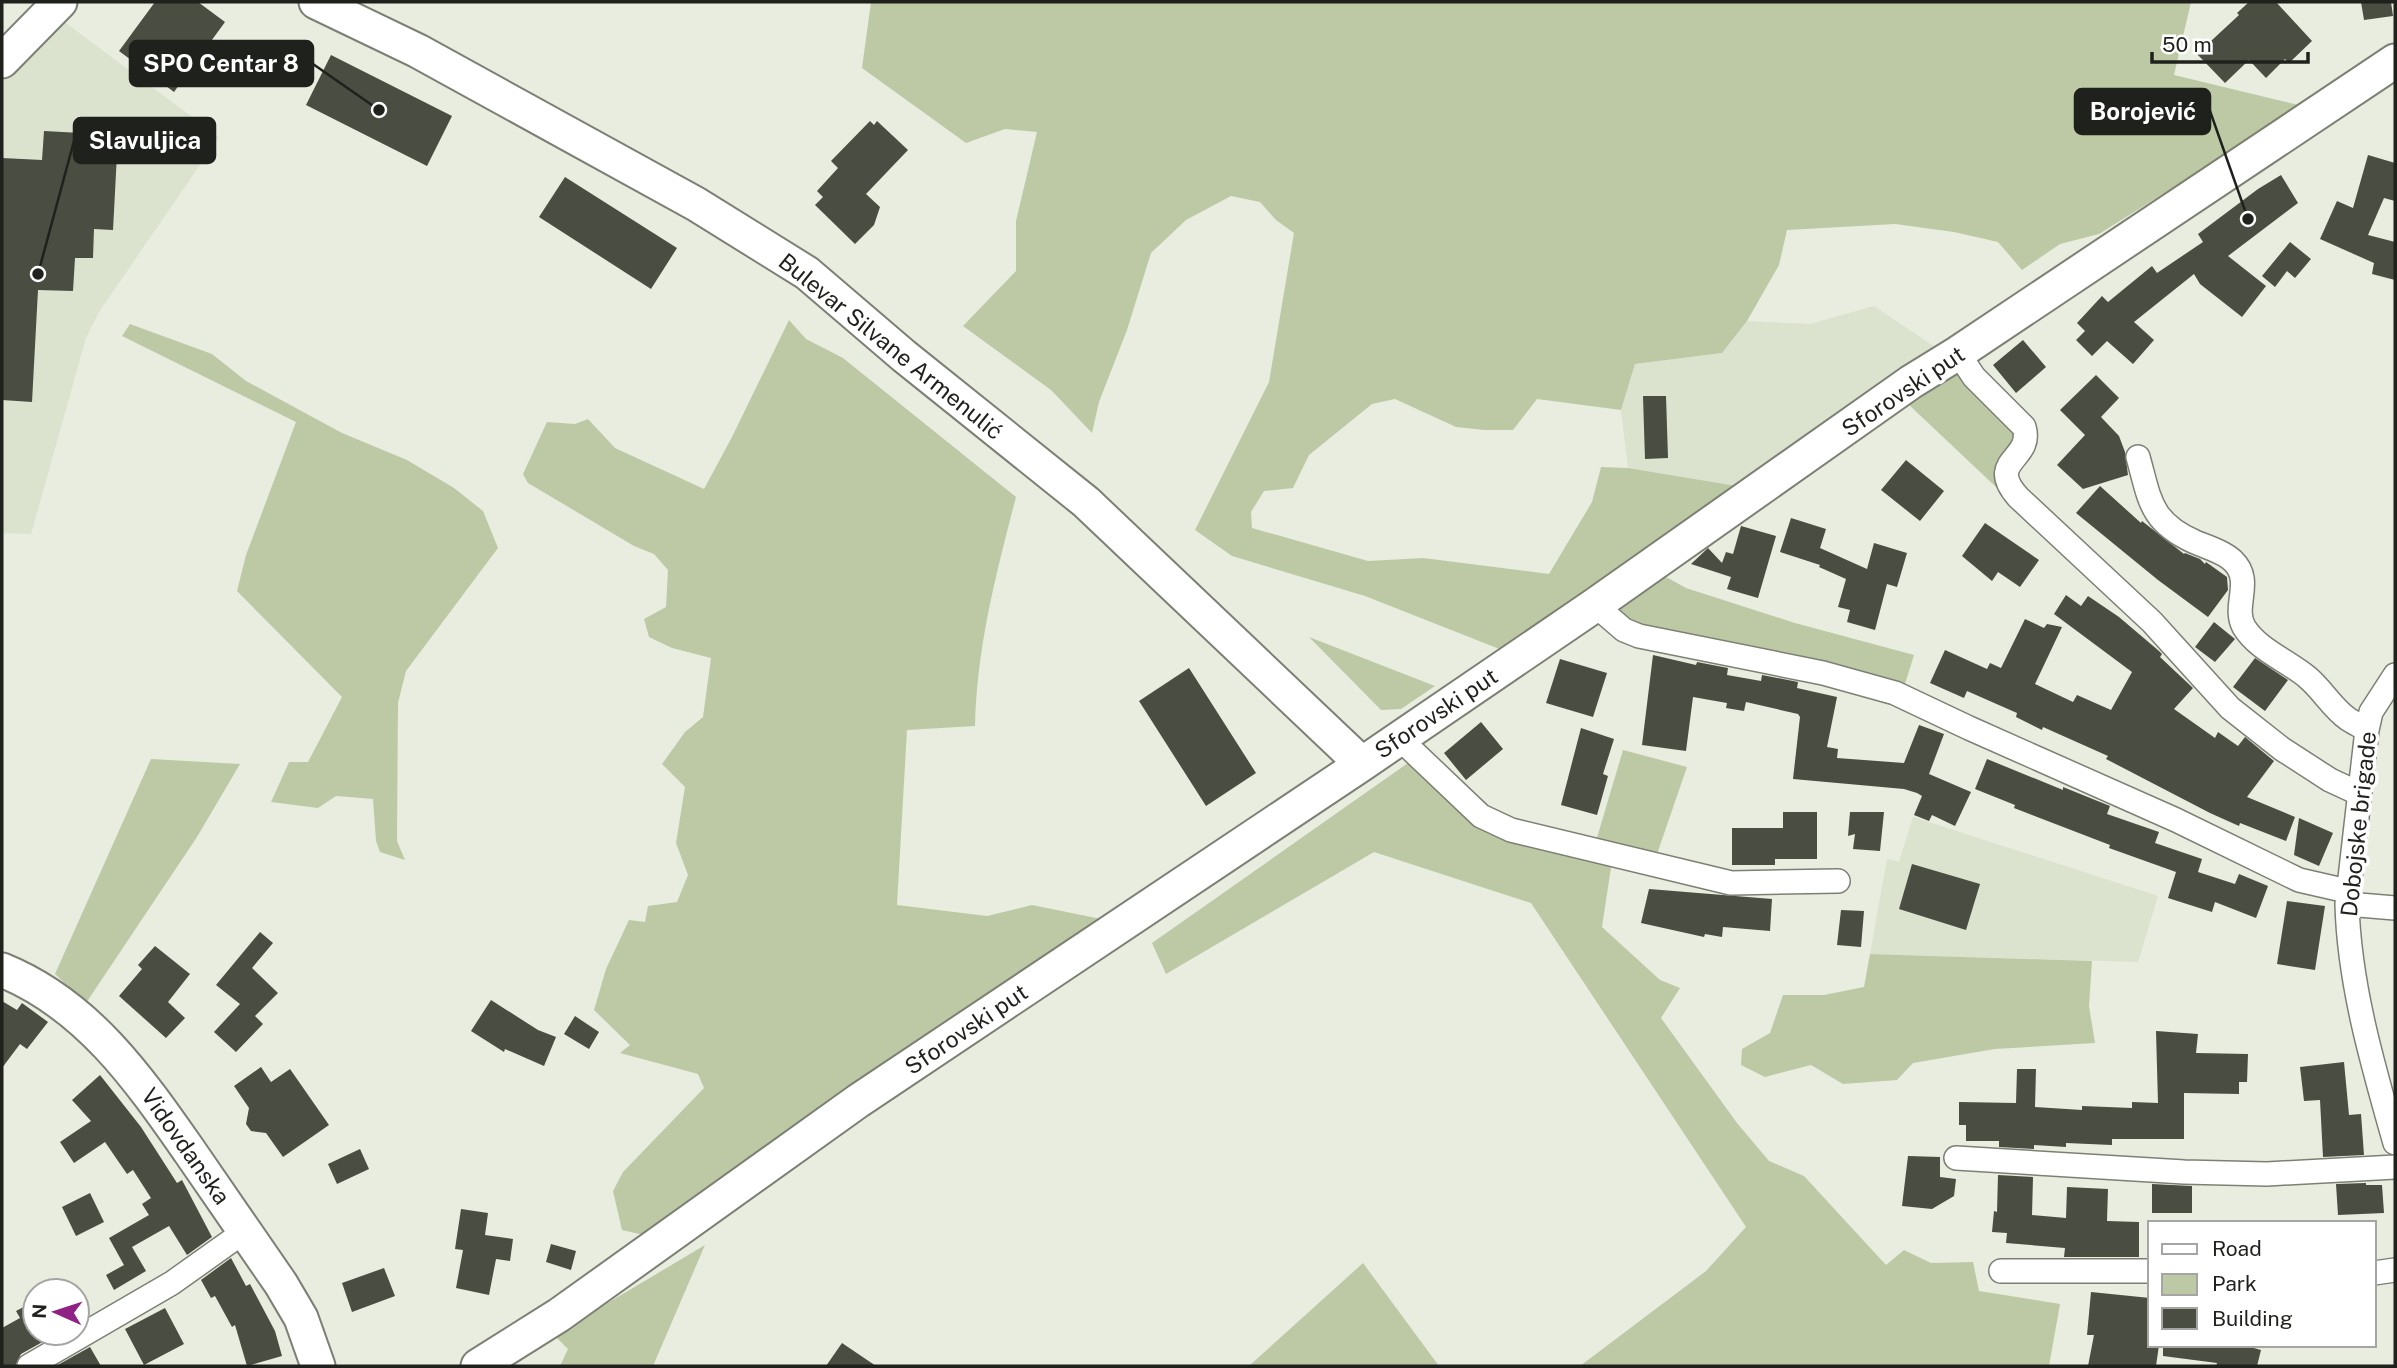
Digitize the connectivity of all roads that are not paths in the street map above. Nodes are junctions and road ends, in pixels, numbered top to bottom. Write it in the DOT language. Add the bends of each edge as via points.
graph roads {
  1 [pos="60,2"];
  2 [pos="316,2"];
  3 [pos="2,61"];
  4 [pos="2395,61"];
  5 [pos="1958,353"];
  6 [pos="2138,457"];
  7 [pos="1595,605"];
  8 [pos="2391,686"];
  9 [pos="2367,730"];
  10 [pos="1399,737"];
  11 [pos="1362,764"];
  12 [pos="2358,793"];
  13 [pos="1839,881"];
  14 [pos="2347,897"];
  15 [pos="2395,908"];
  16 [pos="2,970"];
  17 [pos="2386,1075"];
  18 [pos="2395,1143"];
  19 [pos="1956,1158"];
  20 [pos="2395,1167"];
  21 [pos="245,1231"];
  22 [pos="2148,1270"];
  23 [pos="2395,1270"];
  24 [pos="2001,1271"];
  25 [pos="2376,1273"];
  26 [pos="29,1366"];
  27 [pos="318,1366"];
  28 [pos="478,1366"];
  1 -- 3 [label="street"];
  2 -- 11 [label="street, Bulevar Silvane Armenulić" via="418,51 696,204 807,273 1086,502"];
  4 -- 5 [label="street, Sforovski put"];
  5 -- 7 [label="street, Sforovski put"];
  5 -- 12 [label="street" via="1974,377 2024,427 2024,445 2007,468 2006,478 2018,497 2152,622 2230,708 2320,774"];
  6 -- 9 [label="street" via="2159,518 2187,538 2232,559 2241,570 2241,615 2248,632 2305,675 2348,719"];
  7 -- 10 [label="street, Sforovski put"];
  7 -- 14 [label="street" via="1624,630 1639,636 1823,673 1895,693 2299,880"];
  8 -- 9 [label="street, Dobojske brigade" via="2371,712"];
  9 -- 12 [label="street, Dobojske brigade"];
  10 -- 11 [label="street, Sforovski put"];
  10 -- 13 [label="street" via="1480,816 1511,830 1731,883"];
  11 -- 28 [label="street, Sforovski put" via="858,1101 559,1315"];
  12 -- 14 [label="street, Dobojske brigade"];
  14 -- 15 [label="street"];
  14 -- 17 [label="street, Dobojske brigade" via="2351,952"];
  16 -- 21 [label="street, Vidovdanska" via="47,995 111,1047 139,1079"];
  17 -- 18 [label="street, Dobojske brigade"];
  19 -- 20 [label="street" via="2267,1174"];
  21 -- 26 [label="street" via="172,1283"];
  21 -- 27 [label="street, Vidovdanska" via="301,1318"];
  22 -- 24 [label="street"];
  23 -- 25 [label="street"];
}
